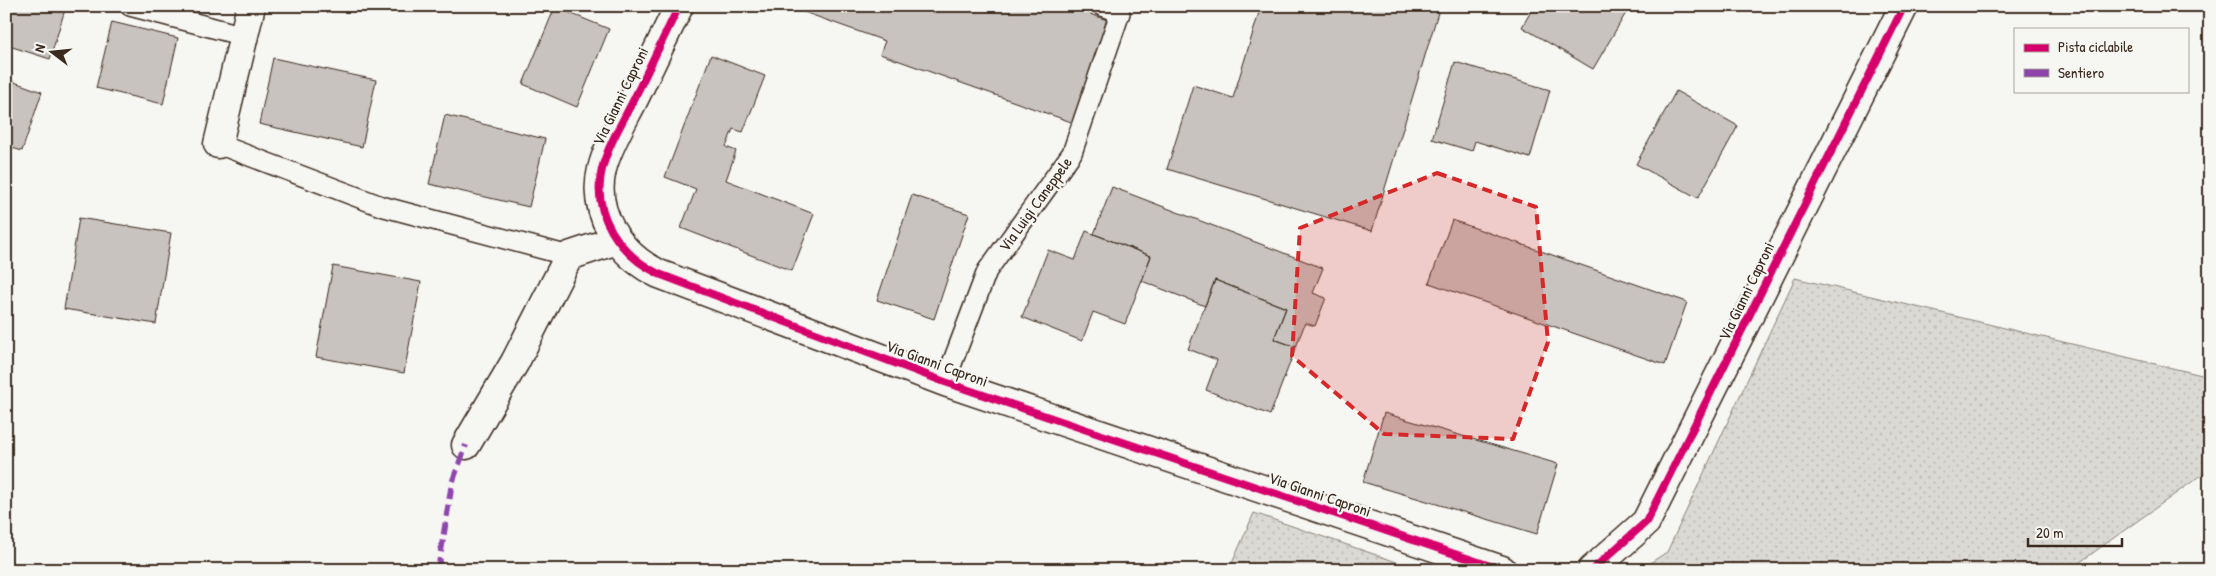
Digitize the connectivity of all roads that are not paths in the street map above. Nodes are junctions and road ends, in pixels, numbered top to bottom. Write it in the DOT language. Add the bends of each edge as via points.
graph roads {
  1 [pos="130,6"];
  2 [pos="251,6"];
  3 [pos="679,6"];
  4 [pos="1102,6"];
  5 [pos="1904,6"];
  6 [pos="244,36"];
  7 [pos="218,144"];
  8 [pos="617,240"];
  9 [pos="569,256"];
  10 [pos="945,382"];
  11 [pos="466,445"];
  12 [pos="1502,570"];
  13 [pos="1592,570"];
  1 -- 6 [label="lane"];
  2 -- 6 [label="street"];
  3 -- 8 [label="street, Via Gianni Caproni" via="602,168 601,204"];
  4 -- 10 [label="lane, Via Luigi Caneppele" via="1120,13 1072,153 987,271"];
  5 -- 13 [label="street, Via Gianni Caproni" via="1646,522"];
  6 -- 7 [label="street"];
  7 -- 9 [label="lane" via="381,206"];
  8 -- 9 [label="street"];
  8 -- 10 [label="street, Via Gianni Caproni" via="642,266 659,274"];
  9 -- 11 [label="street" via="515,362"];
  10 -- 12 [label="street, Via Gianni Caproni"];
}
